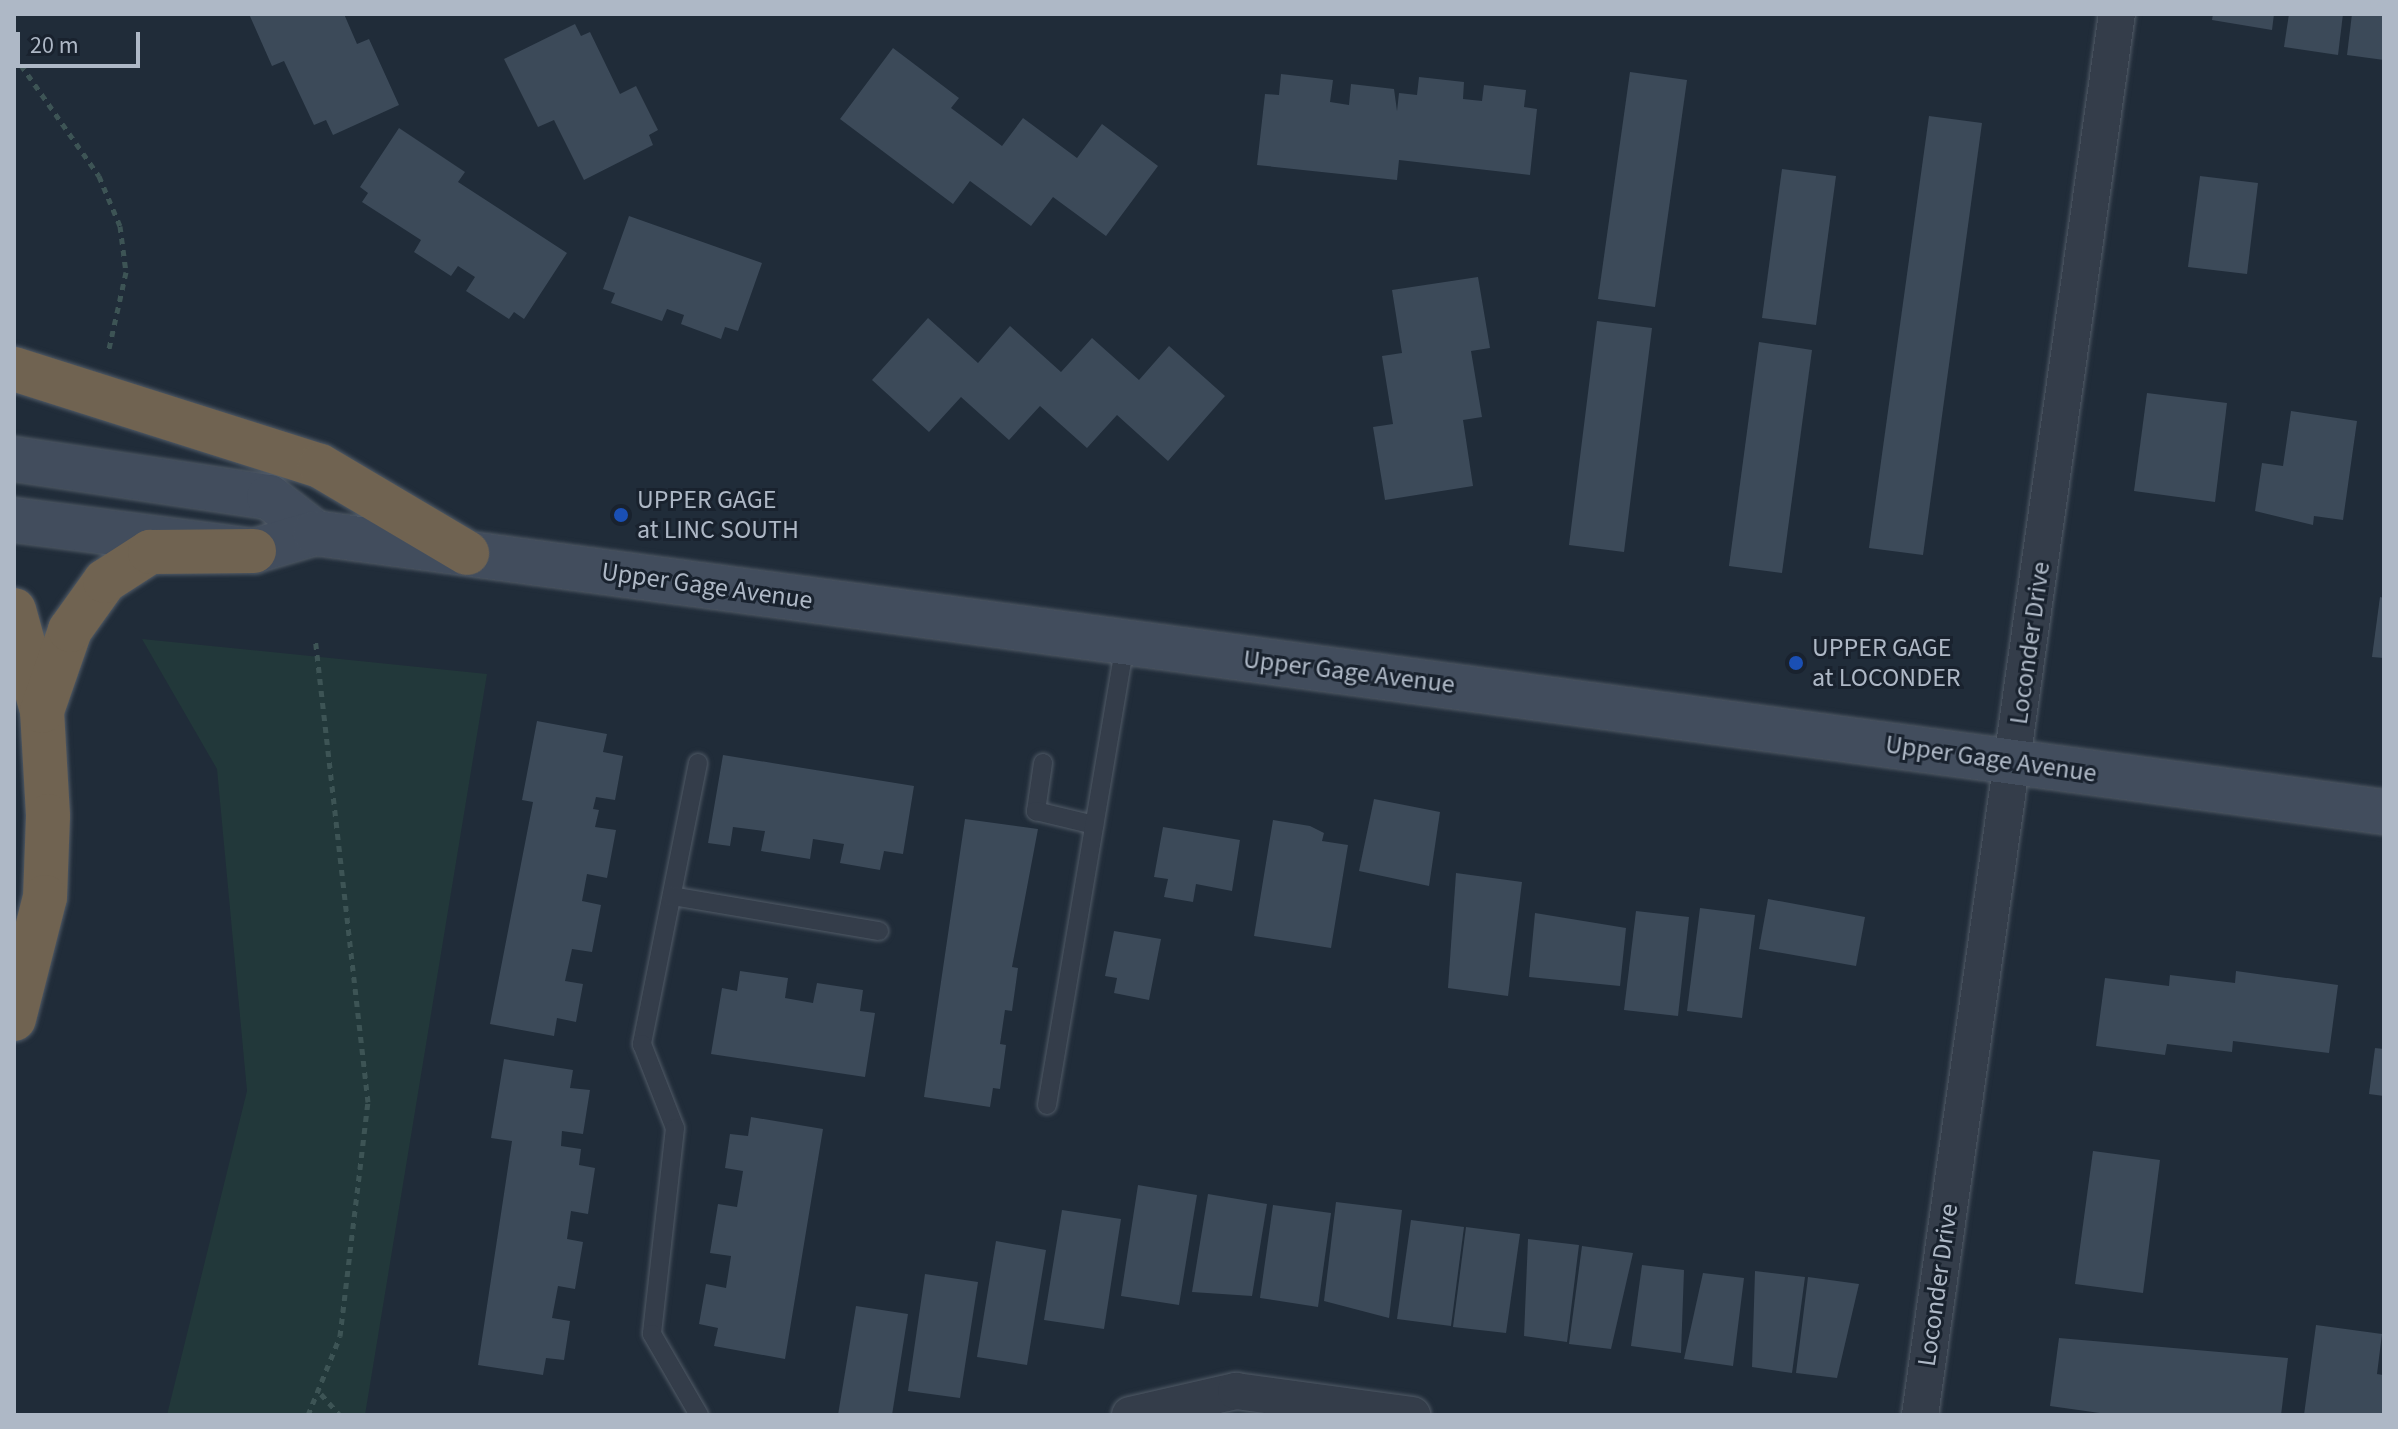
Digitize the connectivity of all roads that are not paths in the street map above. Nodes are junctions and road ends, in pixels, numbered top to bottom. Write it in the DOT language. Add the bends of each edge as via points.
graph roads {
  1 [pos="2117,14"];
  2 [pos="14,369"];
  3 [pos="14,459"];
  4 [pos="14,520"];
  5 [pos="315,533"];
  6 [pos="254,551"];
  7 [pos="467,553"];
  8 [pos="14,610"];
  9 [pos="1125,645"];
  10 [pos="42,711"];
  11 [pos="698,763"];
  12 [pos="1043,763"];
  13 [pos="2013,764"];
  14 [pos="2384,812"];
  15 [pos="1094,825"];
  16 [pos="672,896"];
  17 [pos="879,931"];
  18 [pos="14,1019"];
  19 [pos="1047,1105"];
  20 [pos="699,1415"];
  21 [pos="1130,1415"];
  22 [pos="1412,1415"];
  23 [pos="1920,1415"];
  1 -- 13 [label="street, Loconder Drive"];
  2 -- 7 [label="highway" via="320,466"];
  3 -- 5 [label="main road" via="269,497"];
  4 -- 6 [label="main road, Upper Gage Avenue"];
  5 -- 6 [label="main road, Upper Gage Avenue"];
  5 -- 7 [label="main road, Upper Gage Avenue"];
  6 -- 10 [label="highway" via="150,552 105,581 70,630"];
  7 -- 9 [label="main road, Upper Gage Avenue"];
  8 -- 10 [label="highway"];
  9 -- 13 [label="main road, Upper Gage Avenue" via="1660,710"];
  9 -- 15 [label="lane"];
  10 -- 18 [label="highway" via="45,897"];
  11 -- 16 [label="lane"];
  12 -- 15 [label="lane" via="1036,811"];
  13 -- 14 [label="main road, Upper Gage Avenue"];
  13 -- 23 [label="street, Loconder Drive"];
  15 -- 19 [label="lane"];
  16 -- 17 [label="lane"];
  16 -- 20 [label="lane" via="642,1044 675,1128 652,1334"];
  21 -- 22 [label="street" via="1236,1391"];
}
